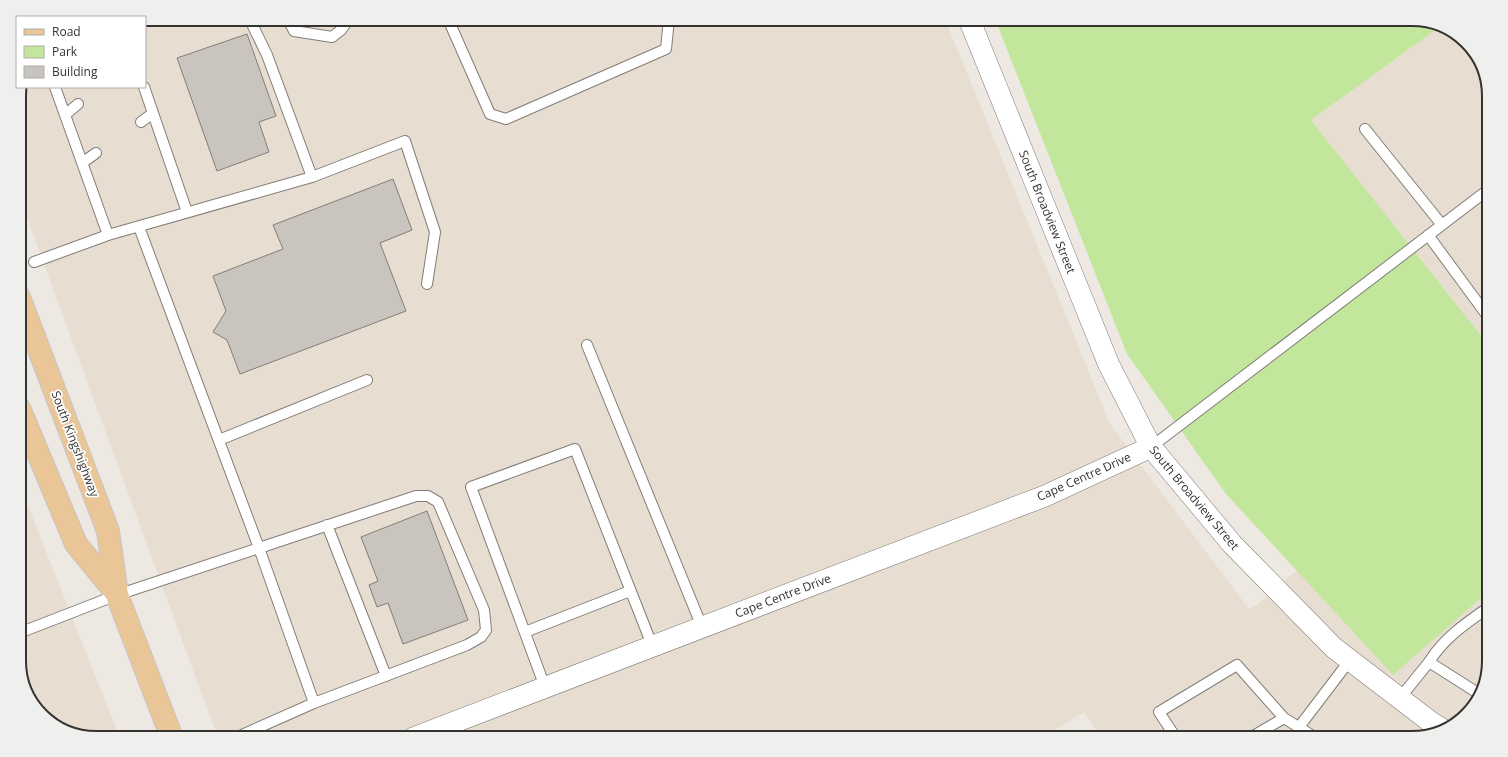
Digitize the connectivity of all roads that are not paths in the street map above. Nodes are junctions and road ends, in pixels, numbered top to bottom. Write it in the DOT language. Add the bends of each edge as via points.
graph roads {
  1 [pos="253,26"];
  2 [pos="292,26"];
  3 [pos="344,26"];
  4 [pos="451,26"];
  5 [pos="668,26"];
  6 [pos="972,26"];
  7 [pos="55,88"];
  8 [pos="144,88"];
  9 [pos="78,104"];
  10 [pos="153,113"];
  11 [pos="65,115"];
  12 [pos="141,122"];
  13 [pos="1365,129"];
  14 [pos="96,153"];
  15 [pos="82,163"];
  16 [pos="312,177"];
  17 [pos="1482,194"];
  18 [pos="187,212"];
  19 [pos="1442,225"];
  20 [pos="139,227"];
  21 [pos="108,235"];
  22 [pos="1428,236"];
  23 [pos="34,262"];
  24 [pos="427,284"];
  25 [pos="1482,309"];
  26 [pos="26,315"];
  27 [pos="587,345"];
  28 [pos="367,380"];
  29 [pos="26,425"];
  30 [pos="219,440"];
  31 [pos="1151,447"];
  32 [pos="327,525"];
  33 [pos="259,548"];
  34 [pos="630,591"];
  35 [pos="117,595"];
  36 [pos="1482,613"];
  37 [pos="702,627"];
  38 [pos="26,630"];
  39 [pos="525,632"];
  40 [pos="652,645"];
  41 [pos="1350,660"];
  42 [pos="1429,662"];
  43 [pos="386,676"];
  44 [pos="545,687"];
  45 [pos="1475,691"];
  46 [pos="1400,698"];
  47 [pos="314,703"];
  48 [pos="1284,718"];
  49 [pos="1437,726"];
  50 [pos="1299,727"];
  51 [pos="169,731"];
  52 [pos="251,731"];
  53 [pos="431,731"];
  54 [pos="1171,731"];
  55 [pos="1262,731"];
  56 [pos="1305,731"];
  1 -- 16 [label="lane" via="267,55"];
  2 -- 3 [label="lane" via="294,31 332,37"];
  4 -- 5 [label="lane" via="490,114 506,119 666,49"];
  6 -- 31 [label="street, South Broadview Street" via="1108,365"];
  7 -- 11 [label="lane"];
  8 -- 10 [label="lane"];
  9 -- 11 [label="lane"];
  10 -- 12 [label="lane"];
  10 -- 18 [label="lane"];
  11 -- 15 [label="lane"];
  13 -- 19 [label="lane"];
  14 -- 15 [label="lane"];
  15 -- 21 [label="lane"];
  16 -- 18 [label="lane"];
  16 -- 24 [label="lane" via="405,141 435,232"];
  17 -- 19 [label="lane"];
  18 -- 20 [label="lane"];
  19 -- 22 [label="lane"];
  20 -- 21 [label="lane"];
  20 -- 30 [label="lane"];
  21 -- 23 [label="lane"];
  22 -- 25 [label="lane"];
  22 -- 31 [label="lane"];
  26 -- 35 [label="main road, South Kingshighway" via="108,531"];
  27 -- 37 [label="lane"];
  28 -- 30 [label="lane"];
  29 -- 35 [label="main road, South Kingshighway" via="76,544"];
  30 -- 33 [label="lane"];
  31 -- 37 [label="street, Cape Centre Drive" via="1045,496"];
  31 -- 41 [label="street, South Broadview Street" via="1232,544 1334,648"];
  32 -- 33 [label="lane"];
  32 -- 43 [label="lane"];
  32 -- 43 [label="lane" via="416,496 428,496 438,502 484,610 486,630 480,637 467,645"];
  33 -- 35 [label="lane"];
  33 -- 47 [label="lane"];
  34 -- 39 [label="lane"];
  34 -- 39 [label="lane" via="575,449 471,487"];
  34 -- 40 [label="lane"];
  35 -- 38 [label="lane"];
  35 -- 51 [label="main road, South Kingshighway"];
  36 -- 42 [label="lane" via="1454,632 1437,649"];
  37 -- 40 [label="street, Cape Centre Drive"];
  39 -- 44 [label="lane"];
  40 -- 44 [label="street, Cape Centre Drive"];
  41 -- 46 [label="street, South Broadview Street"];
  41 -- 50 [label="lane"];
  42 -- 45 [label="lane"];
  42 -- 46 [label="lane"];
  43 -- 47 [label="lane"];
  44 -- 53 [label="street, Cape Centre Drive"];
  46 -- 49 [label="street, South Broadview Street"];
  47 -- 52 [label="lane"];
  48 -- 50 [label="lane"];
  48 -- 54 [label="lane" via="1237,665 1159,712"];
  48 -- 55 [label="lane"];
  50 -- 56 [label="lane"];
}
